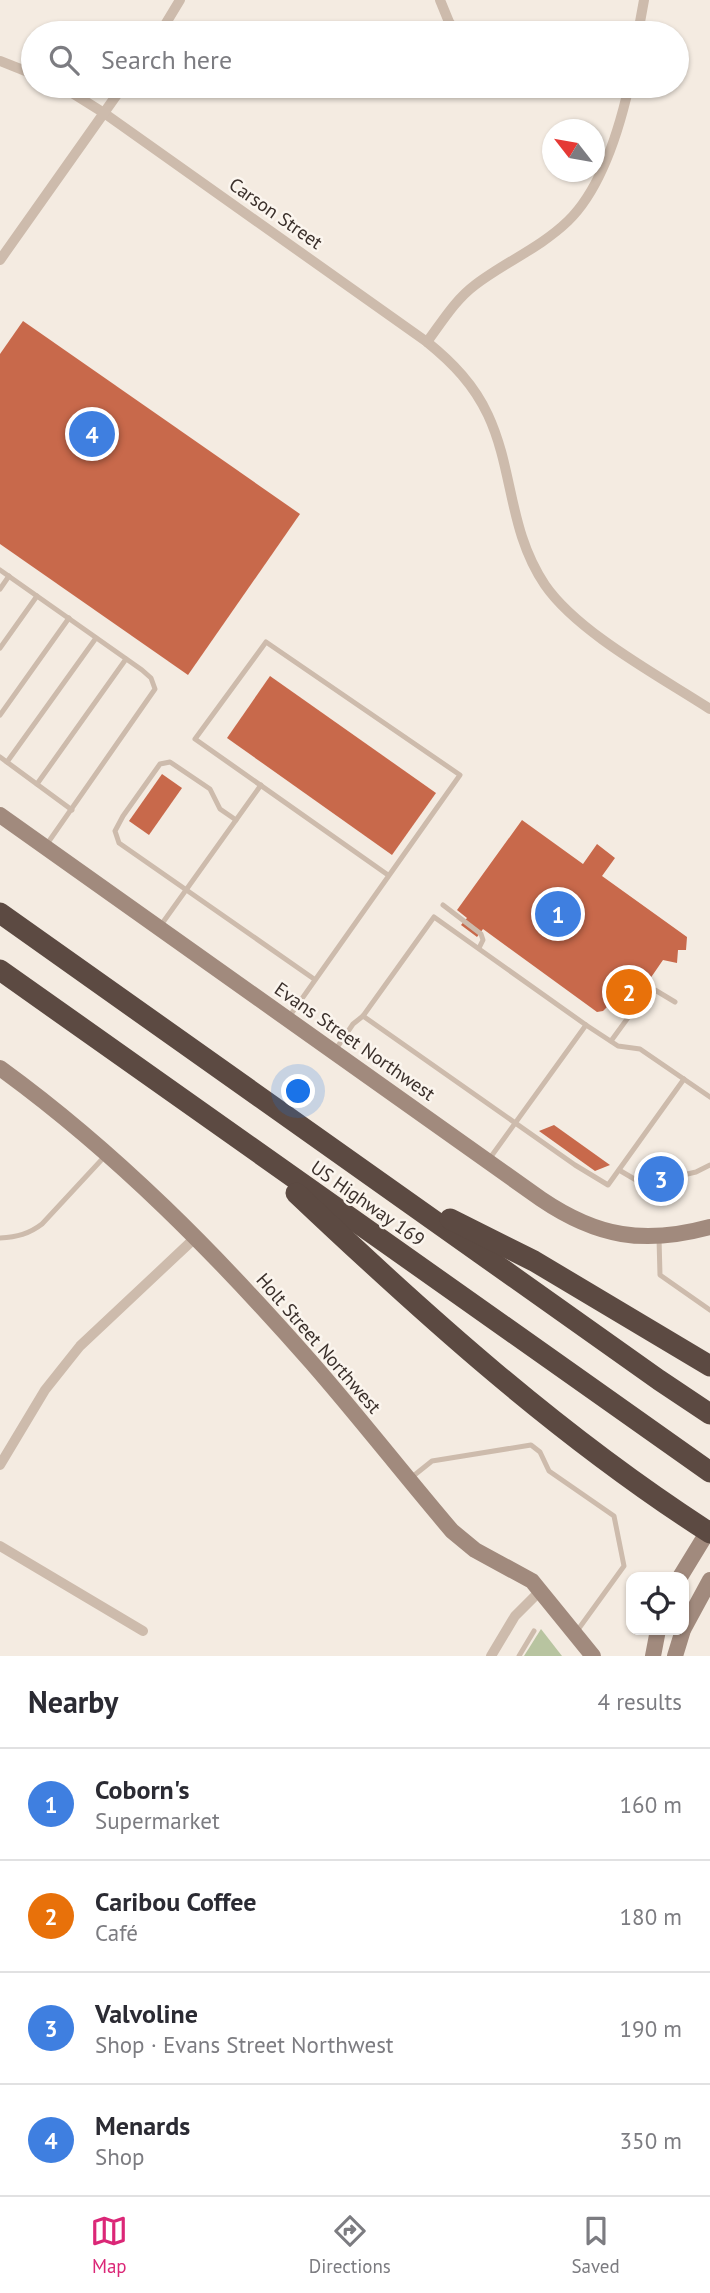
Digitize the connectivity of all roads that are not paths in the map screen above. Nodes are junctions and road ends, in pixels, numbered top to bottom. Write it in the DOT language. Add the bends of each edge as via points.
graph roads {
  1 [pos="180,0"];
  2 [pos="440,0"];
  3 [pos="643,0"];
  4 [pos="167,21"];
  5 [pos="449,21"];
  6 [pos="640,21"];
  7 [pos="0,61"];
  8 [pos="21,69"];
  9 [pos="80,98"];
  10 [pos="115,98"];
  11 [pos="626,98"];
  12 [pos="104,113"];
  13 [pos="0,260"];
  14 [pos="427,342"];
  15 [pos="0,570"];
  16 [pos="9,576"];
  17 [pos="0,589"];
  18 [pos="37,596"];
  19 [pos="69,618"];
  20 [pos="96,638"];
  21 [pos="0,649"];
  22 [pos="126,659"];
  23 [pos="710,709"];
  24 [pos="0,715"];
  25 [pos="0,757"];
  26 [pos="7,762"];
  27 [pos="37,784"];
  28 [pos="261,785"];
  29 [pos="72,810"];
  30 [pos="0,814"];
  31 [pos="236,820"];
  32 [pos="45,847"];
  33 [pos="388,875"];
  34 [pos="186,889"];
  35 [pos="443,905"];
  36 [pos="0,913"];
  37 [pos="159,927"];
  38 [pos="479,948"];
  39 [pos="0,970"];
  40 [pos="314,979"];
  41 [pos="675,1002"];
  42 [pos="363,1016"];
  43 [pos="287,1020"];
  44 [pos="586,1025"];
  45 [pos="611,1041"];
  46 [pos="334,1052"];
  47 [pos="0,1068"];
  48 [pos="684,1079"];
  49 [pos="710,1097"];
  50 [pos="516,1122"];
  51 [pos="241,1141"];
  52 [pos="108,1153"];
  53 [pos="488,1160"];
  54 [pos="710,1165"];
  55 [pos="619,1170"];
  56 [pos="670,1178"];
  57 [pos="652,1181"];
  58 [pos="388,1188"];
  59 [pos="710,1227"];
  60 [pos="659,1235"];
  61 [pos="196,1237"];
  62 [pos="0,1238"];
  63 [pos="710,1310"];
  64 [pos="710,1366"];
  65 [pos="706,1411"];
  66 [pos="0,1465"];
  67 [pos="710,1472"];
  68 [pos="409,1480"];
  69 [pos="709,1531"];
  70 [pos="0,1546"];
  71 [pos="683,1572"];
  72 [pos="710,1580"];
  73 [pos="541,1590"];
  74 [pos="689,1618"];
  75 [pos="143,1631"];
  76 [pos="534,1631"];
  77 [pos="575,1633"];
  78 [pos="657,1635"];
  79 [pos="681,1635"];
  80 [pos="491,1656"];
  81 [pos="519,1656"];
  82 [pos="593,1656"];
  83 [pos="653,1656"];
  84 [pos="676,1656"];
  1 -- 4 [label="street"];
  2 -- 5 [label="street"];
  3 -- 6 [label="street"];
  7 -- 8 [label="street"];
  9 -- 12 [label="street, Carson Street"];
  10 -- 12 [label="street"];
  11 -- 14 [label="street" via="620,126 594,185 570,219 545,241 475,285"];
  12 -- 13 [label="street"];
  12 -- 14 [label="street, Carson Street"];
  14 -- 23 [label="street, Carson Street" via="471,385 488,415 518,528 544,584 561,606 601,638"];
  15 -- 16 [label="lane"];
  16 -- 17 [label="lane"];
  16 -- 18 [label="lane"];
  18 -- 19 [label="lane"];
  18 -- 21 [label="lane"];
  19 -- 20 [label="lane"];
  19 -- 24 [label="lane"];
  20 -- 22 [label="lane"];
  20 -- 26 [label="lane"];
  22 -- 27 [label="lane"];
  22 -- 29 [label="lane" via="151,678 155,689"];
  25 -- 26 [label="lane"];
  26 -- 27 [label="lane"];
  27 -- 29 [label="lane"];
  28 -- 31 [label="lane"];
  28 -- 33 [label="lane"];
  28 -- 33 [label="lane" via="195,739 266,642 460,775"];
  29 -- 32 [label="lane"];
  30 -- 32 [label="street, Evans Street Northwest"];
  31 -- 34 [label="lane"];
  31 -- 34 [label="lane" via="220,809 210,789 170,762 160,764 116,831 119,843"];
  32 -- 37 [label="street, Evans Street Northwest"];
  33 -- 40 [label="lane"];
  34 -- 37 [label="lane"];
  34 -- 40 [label="lane"];
  35 -- 38 [label="lane" via="481,934"];
  36 -- 58 [label="highway, US Highway 169"];
  37 -- 43 [label="street, Evans Street Northwest"];
  38 -- 42 [label="lane" via="434,917"];
  38 -- 44 [label="lane"];
  39 -- 51 [label="highway, US Highway 169"];
  40 -- 43 [label="lane"];
  41 -- 45 [label="lane" via="650,990"];
  42 -- 46 [label="lane"];
  42 -- 50 [label="lane"];
  43 -- 46 [label="street, Evans Street Northwest"];
  44 -- 45 [label="lane"];
  44 -- 50 [label="lane"];
  45 -- 48 [label="lane" via="640,1049"];
  46 -- 53 [label="street, Evans Street Northwest"];
  47 -- 52 [label="street, Holt Street Northwest"];
  48 -- 49 [label="lane"];
  48 -- 55 [label="lane"];
  50 -- 53 [label="lane"];
  50 -- 55 [label="lane" via="608,1185"];
  51 -- 67 [label="highway, US Highway 169"];
  51 -- 69 [label="highway" via="409,1300 532,1404 626,1476"];
  52 -- 61 [label="street, Holt Street Northwest"];
  52 -- 62 [label="lane" via="32,1232"];
  53 -- 60 [label="street, Evans Street Northwest" via="573,1220 622,1235"];
  54 -- 56 [label="lane"];
  55 -- 57 [label="lane" via="636,1180"];
  58 -- 64 [label="highway" via="534,1262"];
  58 -- 65 [label="highway, US Highway 169"];
  59 -- 60 [label="street, Evans Street Northwest"];
  60 -- 63 [label="lane" via="660,1275"];
  61 -- 66 [label="street" via="80,1346 45,1390"];
  61 -- 68 [label="street, Holt Street Northwest" via="314,1365"];
  68 -- 73 [label="street, Holt Street Northwest" via="459,1539"];
  68 -- 77 [label="lane" via="432,1461 531,1445 549,1471 614,1516 624,1566"];
  69 -- 71 [label="street"];
  70 -- 75 [label="street"];
  72 -- 74 [label="street"];
  73 -- 77 [label="street, Holt Street Northwest"];
  73 -- 80 [label="street" via="515,1616"];
  76 -- 81 [label="lane"];
  77 -- 82 [label="street, Holt Street Northwest"];
  78 -- 83 [label="street"];
  79 -- 84 [label="street"];
}
